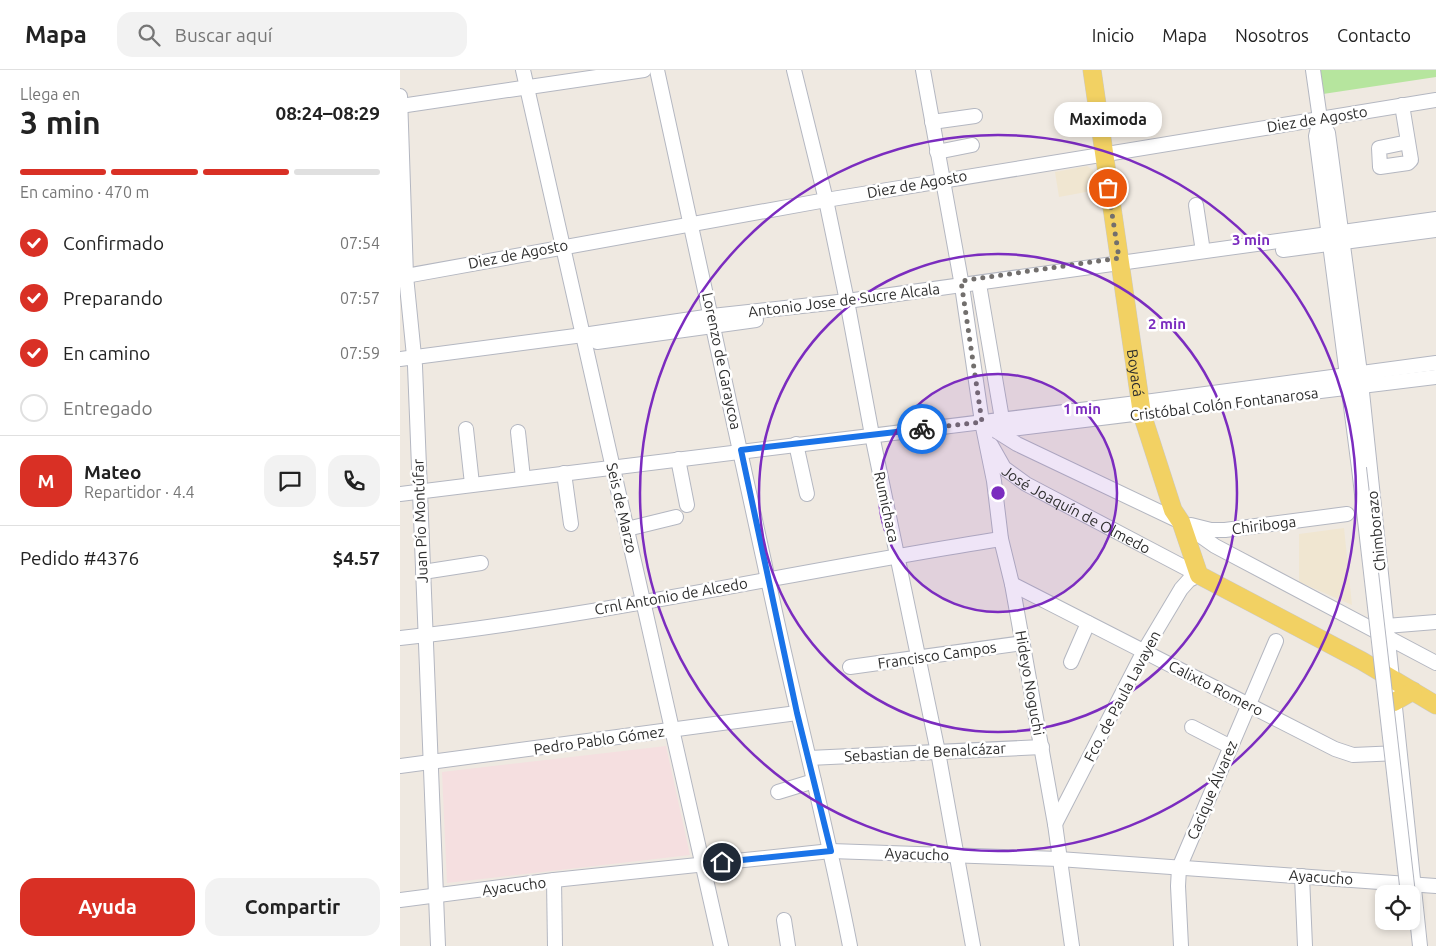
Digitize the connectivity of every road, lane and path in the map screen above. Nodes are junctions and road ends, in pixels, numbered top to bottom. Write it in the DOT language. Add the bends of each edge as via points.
graph roads {
  1 [pos="523,70"];
  2 [pos="644,70"];
  3 [pos="657,70"];
  4 [pos="794,70"];
  5 [pos="923,70"];
  6 [pos="1092,70"];
  7 [pos="1097,70"];
  8 [pos="1104,70"];
  9 [pos="1313,70"];
  10 [pos="528,87"];
  11 [pos="400,96"];
  12 [pos="1436,100"];
  13 [pos="1402,105"];
  14 [pos="400,106"];
  15 [pos="975,116"];
  16 [pos="1320,119"];
  17 [pos="932,122"];
  18 [pos="1408,142"];
  19 [pos="972,144"];
  20 [pos="937,152"];
  21 [pos="1109,153"];
  22 [pos="942,180"];
  23 [pos="826,200"];
  24 [pos="1196,205"];
  25 [pos="1436,211"];
  26 [pos="1436,219"];
  27 [pos="692,224"];
  28 [pos="1436,230"];
  29 [pos="1334,234"];
  30 [pos="1202,245"];
  31 [pos="562,246"];
  32 [pos="1125,263"];
  33 [pos="403,276"];
  34 [pos="962,286"];
  35 [pos="980,290"];
  36 [pos="848,305"];
  37 [pos="713,321"];
  38 [pos="584,339"];
  39 [pos="400,359"];
  40 [pos="415,362"];
  41 [pos="1436,363"];
  42 [pos="400,368"];
  43 [pos="1436,377"];
  44 [pos="1354,381"];
  45 [pos="1147,408"];
  46 [pos="1002,419"];
  47 [pos="982,422"];
  48 [pos="466,429"];
  49 [pos="518,432"];
  50 [pos="872,435"];
  51 [pos="796,444"];
  52 [pos="741,450"];
  53 [pos="678,459"];
  54 [pos="612,467"];
  55 [pos="564,473"];
  56 [pos="523,478"];
  57 [pos="472,484"];
  58 [pos="419,491"];
  59 [pos="400,494"];
  60 [pos="807,494"];
  61 [pos="687,505"];
  62 [pos="1347,514"];
  63 [pos="676,517"];
  64 [pos="1181,522"];
  65 [pos="571,524"];
  66 [pos="627,529"];
  67 [pos="1001,539"];
  68 [pos="898,555"];
  69 [pos="481,563"];
  70 [pos="423,572"];
  71 [pos="1199,575"];
  72 [pos="768,579"];
  73 [pos="1012,584"];
  74 [pos="643,602"];
  75 [pos="1436,622"];
  76 [pos="1088,623"];
  77 [pos="1386,631"];
  78 [pos="425,635"];
  79 [pos="400,638"];
  80 [pos="1276,640"];
  81 [pos="1023,643"];
  82 [pos="1144,651"];
  83 [pos="919,657"];
  84 [pos="1071,662"];
  85 [pos="1436,663"];
  86 [pos="850,667"];
  87 [pos="1392,679"];
  88 [pos="1414,691"];
  89 [pos="1394,702"];
  90 [pos="1249,705"];
  91 [pos="1436,705"];
  92 [pos="797,713"];
  93 [pos="1192,726"];
  94 [pos="671,730"];
  95 [pos="1042,747"];
  96 [pos="1231,747"];
  97 [pos="938,752"];
  98 [pos="1400,753"];
  99 [pos="809,758"];
  100 [pos="431,762"];
  101 [pos="400,766"];
  102 [pos="814,781"];
  103 [pos="778,792"];
  104 [pos="1055,824"];
  105 [pos="831,851"];
  106 [pos="956,856"];
  107 [pos="1058,859"];
  108 [pos="703,864"];
  109 [pos="1179,868"];
  110 [pos="1302,876"];
  111 [pos="554,880"];
  112 [pos="1377,885"];
  113 [pos="1411,885"];
  114 [pos="1411,885"];
  115 [pos="1436,886"];
  116 [pos="1420,888"];
  117 [pos="436,895"];
  118 [pos="400,900"];
  119 [pos="784,920"];
  120 [pos="1411,930"];
  121 [pos="1417,930"];
  122 [pos="438,946"];
  123 [pos="556,946"];
  124 [pos="722,946"];
  125 [pos="788,946"];
  126 [pos="850,946"];
  127 [pos="973,946"];
  128 [pos="1072,946"];
  129 [pos="1180,946"];
  130 [pos="1305,946"];
  131 [pos="1412,946"];
  132 [pos="1420,946"];
  1 -- 10 [label="street, Seis de Marzo"];
  2 -- 10 [label="street"];
  3 -- 27 [label="street, Lorenzo de Garaycoa"];
  4 -- 23 [label="street, Rumichaca"];
  5 -- 17 [label="street"];
  6 -- 21 [label="main road, Boyacá"];
  7 -- 21 [label="street, Boyacá"];
  8 -- 21 [label="main road, Boyacá"];
  9 -- 16 [label="street, Chimborazo"];
  10 -- 14 [label="street"];
  10 -- 31 [label="street, Seis de Marzo"];
  11 -- 14 [label="street, Juan Pío Montúfar"];
  12 -- 13 [label="street, Diez de Agosto"];
  13 -- 16 [label="street, Diez de Agosto"];
  13 -- 18 [label="street"];
  14 -- 33 [label="street, Juan Pío Montúfar"];
  15 -- 17 [label="street"];
  16 -- 21 [label="street, Diez de Agosto"];
  16 -- 29 [label="street, Chimborazo" via="1328,133"];
  17 -- 20 [label="street"];
  19 -- 20 [label="street"];
  20 -- 22 [label="street"];
  21 -- 22 [label="street, Diez de Agosto"];
  21 -- 32 [label="main road, Boyacá"];
  22 -- 23 [label="street, Diez de Agosto"];
  22 -- 34 [label="street"];
  23 -- 27 [label="street, Diez de Agosto"];
  23 -- 36 [label="street, Rumichaca"];
  24 -- 30 [label="street"];
  25 -- 29 [label="street, Antonio Jose de Sucre Alcala"];
  26 -- 29 [label="street, Antonio Jose de Sucre Alcala"];
  27 -- 31 [label="street, Diez de Agosto"];
  27 -- 37 [label="street, Lorenzo de Garaycoa"];
  28 -- 29 [label="street, Antonio Jose de Sucre Alcala"];
  29 -- 30 [label="street, Antonio Jose de Sucre Alcala"];
  29 -- 32 [label="street, Antonio Jose de Sucre Alcala"];
  29 -- 44 [label="street, Chimborazo"];
  30 -- 32 [label="street, Antonio Jose de Sucre Alcala"];
  31 -- 33 [label="street, Diez de Agosto"];
  31 -- 38 [label="street, Seis de Marzo"];
  32 -- 34 [label="street, Antonio Jose de Sucre Alcala"];
  32 -- 35 [label="street, Antonio Jose de Sucre Alcala"];
  32 -- 45 [label="main road, Boyacá"];
  33 -- 40 [label="street, Juan Pío Montúfar"];
  34 -- 35 [label="street, Antonio Jose de Sucre Alcala"];
  34 -- 36 [label="street, Antonio Jose de Sucre Alcala"];
  34 -- 47 [label="street"];
  35 -- 46 [label="street"];
  36 -- 37 [label="street, Antonio Jose de Sucre Alcala"];
  36 -- 50 [label="street, Rumichaca"];
  37 -- 38 [label="street, Antonio Jose de Sucre Alcala"];
  37 -- 52 [label="street, Lorenzo de Garaycoa"];
  38 -- 40 [label="street, Antonio Jose de Sucre Alcala"];
  38 -- 54 [label="street, Seis de Marzo"];
  39 -- 40 [label="street, Antonio Jose de Sucre Alcala"];
  40 -- 42 [label="street, Antonio Jose de Sucre Alcala"];
  40 -- 58 [label="street, Juan Pío Montúfar"];
  41 -- 44 [label="street, Cristóbal Colón Fontanarosa"];
  43 -- 44 [label="street, Cristóbal Colón Fontanarosa"];
  44 -- 45 [label="street, Cristóbal Colón Fontanarosa"];
  44 -- 77 [label="street, Chimborazo"];
  44 -- 113 [label="street, Chimborazo, bridge" via="1359,468"];
  45 -- 46 [label="street, Cristóbal Colón Fontanarosa"];
  45 -- 47 [label="street, Cristóbal Colón Fontanarosa" via="1011,429"];
  45 -- 64 [label="main road, Boyacá" via="1184,507"];
  46 -- 47 [label="street, Cristóbal Colón Fontanarosa"];
  47 -- 50 [label="street, Cristóbal Colón Fontanarosa"];
  47 -- 64 [label="street, José Joaquín de Olmedo" via="1017,444"];
  47 -- 67 [label="street, Hideyo Noguchi"];
  47 -- 71 [label="street, José Joaquín de Olmedo" via="996,456 1014,476"];
  48 -- 57 [label="street"];
  49 -- 56 [label="street"];
  50 -- 51 [label="street, Cristóbal Colón Fontanarosa"];
  50 -- 68 [label="street, Rumichaca"];
  51 -- 52 [label="street, Cristóbal Colón Fontanarosa"];
  51 -- 60 [label="street"];
  52 -- 53 [label="street, Cristóbal Colón Fontanarosa"];
  52 -- 72 [label="street, Lorenzo de Garaycoa"];
  53 -- 54 [label="street, Cristóbal Colón Fontanarosa"];
  53 -- 61 [label="street"];
  54 -- 55 [label="street, Cristóbal Colón Fontanarosa"];
  54 -- 66 [label="street, Seis de Marzo"];
  55 -- 56 [label="street, Cristóbal Colón Fontanarosa"];
  55 -- 65 [label="street"];
  56 -- 57 [label="street, Cristóbal Colón Fontanarosa"];
  57 -- 58 [label="street, Cristóbal Colón Fontanarosa"];
  58 -- 59 [label="street, Cristóbal Colón Fontanarosa"];
  58 -- 70 [label="street, Juan Pío Montúfar"];
  62 -- 64 [label="street, Chiriboga" via="1218,531"];
  63 -- 66 [label="street"];
  64 -- 71 [label="main road, Boyacá"];
  64 -- 77 [label="street, José Joaquín de Olmedo" via="1215,546"];
  66 -- 74 [label="street, Seis de Marzo"];
  67 -- 68 [label="street, Crnl Antonio de Alcedo"];
  67 -- 73 [label="street, Hideyo Noguchi"];
  68 -- 72 [label="street, Crnl Antonio de Alcedo"];
  68 -- 83 [label="street, Rumichaca"];
  69 -- 70 [label="street"];
  70 -- 78 [label="street, Juan Pío Montúfar"];
  71 -- 82 [label="street, Fco. de Paula Lavayen" via="1181,589"];
  71 -- 87 [label="main road, José Joaquín de Olmedo"];
  72 -- 74 [label="street, Crnl Antonio de Alcedo"];
  72 -- 92 [label="street, Lorenzo de Garaycoa"];
  73 -- 76 [label="street, Calixto Romero"];
  73 -- 81 [label="street, Hideyo Noguchi"];
  74 -- 78 [label="street, Crnl Antonio de Alcedo"];
  74 -- 94 [label="street, Seis de Marzo"];
  75 -- 77 [label="street"];
  76 -- 82 [label="street, Calixto Romero"];
  76 -- 84 [label="street"];
  77 -- 85 [label="street, José Joaquín de Olmedo"];
  77 -- 87 [label="street, Chimborazo"];
  78 -- 79 [label="street, Crnl Antonio de Alcedo"];
  78 -- 100 [label="street, Juan Pío Montúfar"];
  80 -- 90 [label="street, Cacique Álvarez"];
  81 -- 83 [label="street, Francisco Campos"];
  81 -- 95 [label="street, Hideyo Noguchi"];
  82 -- 90 [label="street, Calixto Romero"];
  82 -- 104 [label="street, Fco. de Paula Lavayen"];
  83 -- 86 [label="street, Francisco Campos"];
  83 -- 97 [label="street, Rumichaca"];
  87 -- 88 [label="main road, José Joaquín de Olmedo"];
  87 -- 89 [label="street, Chimborazo"];
  88 -- 89 [label="main road"];
  88 -- 91 [label="main road, José Joaquín de Olmedo"];
  89 -- 98 [label="street, Chimborazo"];
  90 -- 96 [label="street, Cacique Álvarez"];
  90 -- 98 [label="street, Calixto Romero" via="1335,749 1354,755"];
  92 -- 94 [label="street, Pedro Pablo Gómez"];
  92 -- 99 [label="street, Lorenzo de Garaycoa"];
  93 -- 96 [label="street"];
  94 -- 100 [label="street, Pedro Pablo Gómez"];
  94 -- 108 [label="street, Seis de Marzo"];
  95 -- 97 [label="street, Sebastian de Benalcázar"];
  95 -- 104 [label="street, Hideyo Noguchi"];
  96 -- 109 [label="street, Cacique Álvarez"];
  97 -- 99 [label="street, Sebastian de Benalcázar"];
  97 -- 106 [label="street, Rumichaca"];
  98 -- 114 [label="street, Chimborazo"];
  99 -- 102 [label="street, Lorenzo de Garaycoa"];
  100 -- 101 [label="street, Pedro Pablo Gómez"];
  100 -- 117 [label="street, Juan Pío Montúfar"];
  102 -- 103 [label="street"];
  102 -- 105 [label="street, Lorenzo de Garaycoa"];
  104 -- 107 [label="street, Hideyo Noguchi"];
  105 -- 106 [label="street, Ayacucho"];
  105 -- 108 [label="street, Ayacucho"];
  105 -- 126 [label="street, Lorenzo de Garaycoa"];
  106 -- 107 [label="street, Ayacucho"];
  106 -- 127 [label="street, Rumichaca"];
  107 -- 109 [label="street, Ayacucho"];
  107 -- 128 [label="street, Hideyo Noguchi"];
  108 -- 111 [label="street, Ayacucho"];
  108 -- 124 [label="street, Seis de Marzo"];
  109 -- 110 [label="street, Ayacucho"];
  109 -- 129 [label="street, Cacique Álvarez"];
  110 -- 112 [label="street, Ayacucho"];
  110 -- 130 [label="street"];
  111 -- 117 [label="street, Ayacucho"];
  111 -- 123 [label="street"];
  115 -- 116 [label="street, Ayacucho"];
  117 -- 118 [label="street, Ayacucho"];
  117 -- 122 [label="street, Juan Pío Montúfar"];
  119 -- 125 [label="street"];
  120 -- 131 [label="street"];
  121 -- 132 [label="street, Chimborazo"];
}
